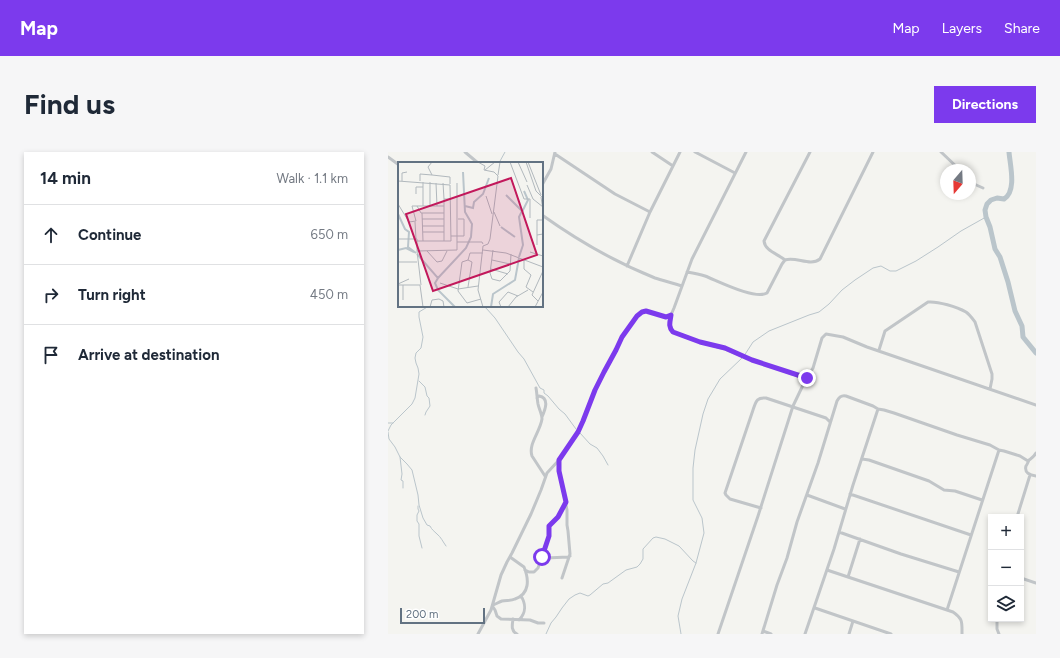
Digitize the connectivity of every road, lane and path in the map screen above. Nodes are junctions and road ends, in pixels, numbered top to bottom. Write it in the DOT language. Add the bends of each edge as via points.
graph roads {
  1 [pos="465,152"];
  2 [pos="652,152"];
  3 [pos="680,152"];
  4 [pos="695,152"];
  5 [pos="746,152"];
  6 [pos="810,152"];
  7 [pos="873,152"];
  8 [pos="942,152"];
  9 [pos="555,153"];
  10 [pos="470,154"];
  11 [pos="388,157"];
  12 [pos="477,162"];
  13 [pos="398,164"];
  14 [pos="954,164"];
  15 [pos="673,166"];
  16 [pos="735,173"];
  17 [pos="543,183"];
  18 [pos="976,185"];
  19 [pos="983,188"];
  20 [pos="650,212"];
  21 [pos="543,216"];
  22 [pos="785,260"];
  23 [pos="628,266"];
  24 [pos="687,272"];
  25 [pos="682,286"];
  26 [pos="671,315"];
  27 [pos="879,350"];
  28 [pos="807,378"];
  29 [pos="536,388"];
  30 [pos="990,389"];
  31 [pos="537,398"];
  32 [pos="1036,405"];
  33 [pos="793,406"];
  34 [pos="878,409"];
  35 [pos="542,418"];
  36 [pos="830,422"];
  37 [pos="999,450"];
  38 [pos="1036,453"];
  39 [pos="862,458"];
  40 [pos="559,460"];
  41 [pos="1028,461"];
  42 [pos="1030,474"];
  43 [pos="545,476"];
  44 [pos="1036,476"];
  45 [pos="850,494"];
  46 [pos="807,496"];
  47 [pos="982,500"];
  48 [pos="566,502"];
  49 [pos="761,508"];
  50 [pos="845,509"];
  51 [pos="1018,514"];
  52 [pos="839,532"];
  53 [pos="971,535"];
  54 [pos="860,539"];
  55 [pos="570,556"];
  56 [pos="510,557"];
  57 [pos="542,559"];
  58 [pos="525,570"];
  59 [pos="827,570"];
  60 [pos="959,572"];
  61 [pos="848,577"];
  62 [pos="562,578"];
  63 [pos="1024,579"];
  64 [pos="1036,583"];
  65 [pos="521,596"];
  66 [pos="493,606"];
  67 [pos="814,608"];
  68 [pos="947,610"];
  69 [pos="513,619"];
  70 [pos="519,620"];
  71 [pos="853,621"];
  72 [pos="997,622"];
  73 [pos="544,623"];
  74 [pos="762,633"];
  75 [pos="478,634"];
  76 [pos="517,634"];
  77 [pos="718,634"];
  78 [pos="771,634"];
  79 [pos="805,634"];
  80 [pos="849,634"];
  81 [pos="891,634"];
  82 [pos="962,634"];
  83 [pos="999,634"];
  1 -- 10 [label="street"];
  2 -- 15 [label="street"];
  3 -- 15 [label="street"];
  4 -- 16 [label="street"];
  5 -- 16 [label="street"];
  6 -- 22 [label="street" via="764,241 766,248"];
  7 -- 22 [label="street" via="820,259 812,262"];
  8 -- 14 [label="street"];
  9 -- 17 [label="street" via="551,169"];
  9 -- 20 [label="street" via="616,194"];
  10 -- 12 [label="street"];
  11 -- 13 [label="street"];
  15 -- 20 [label="street"];
  16 -- 24 [label="street"];
  18 -- 19 [label="street"];
  20 -- 23 [label="street"];
  21 -- 23 [label="street" via="566,232"];
  22 -- 24 [label="street" via="764,295 754,295"];
  23 -- 25 [label="street"];
  24 -- 25 [label="street"];
  25 -- 26 [label="street"];
  26 -- 28 [label="street" via="669,326 673,332"];
  26 -- 40 [label="street" via="666,317 646,311 637,316 624,333 601,378 578,432"];
  27 -- 28 [label="street" via="843,337 826,334 822,338"];
  27 -- 30 [label="street"];
  27 -- 30 [label="street" via="885,331 928,302 961,310 975,322 992,374"];
  28 -- 33 [label="street"];
  29 -- 31 [label="street"];
  30 -- 32 [label="street"];
  31 -- 35 [label="street"];
  31 -- 35 [label="street" via="542,396 545,400 546,408"];
  33 -- 36 [label="street" via="826,418"];
  33 -- 49 [label="street"];
  33 -- 49 [label="street" via="766,398 758,399 729,479 725,493 728,498"];
  34 -- 36 [label="street" via="842,396 837,400"];
  34 -- 37 [label="street"];
  34 -- 39 [label="street"];
  35 -- 43 [label="street" via="531,453"];
  36 -- 46 [label="street"];
  37 -- 41 [label="street"];
  37 -- 47 [label="street"];
  38 -- 41 [label="street"];
  39 -- 45 [label="street"];
  39 -- 47 [label="street" via="929,481 944,490 955,490"];
  40 -- 43 [label="street"];
  40 -- 48 [label="street"];
  41 -- 42 [label="street" via="1025,469"];
  42 -- 44 [label="street"];
  42 -- 51 [label="street"];
  43 -- 56 [label="street" via="531,514"];
  45 -- 50 [label="street"];
  45 -- 53 [label="street"];
  46 -- 50 [label="street"];
  46 -- 74 [label="street"];
  47 -- 53 [label="street"];
  48 -- 55 [label="street"];
  48 -- 57 [label="street" via="558,517 549,526 549,536"];
  49 -- 77 [label="street"];
  50 -- 52 [label="street"];
  52 -- 54 [label="street"];
  52 -- 59 [label="street"];
  53 -- 60 [label="street"];
  54 -- 60 [label="street"];
  54 -- 61 [label="street"];
  55 -- 57 [label="street"];
  55 -- 62 [label="street"];
  56 -- 58 [label="street" via="524,566"];
  56 -- 66 [label="street" via="499,580"];
  57 -- 58 [label="street" via="534,572"];
  58 -- 65 [label="street" via="527,585"];
  59 -- 61 [label="street"];
  59 -- 67 [label="street"];
  60 -- 68 [label="street"];
  61 -- 68 [label="street"];
  63 -- 64 [label="street"];
  65 -- 66 [label="street" via="503,600"];
  65 -- 70 [label="street" via="525,611"];
  66 -- 69 [label="street" via="499,618"];
  66 -- 75 [label="street"];
  67 -- 71 [label="street"];
  67 -- 79 [label="street"];
  68 -- 82 [label="street" via="960,617"];
  69 -- 70 [label="street"];
  69 -- 76 [label="street" via="512,629"];
  70 -- 73 [label="street"];
  71 -- 80 [label="street"];
  71 -- 81 [label="street"];
  72 -- 83 [label="street"];
  74 -- 78 [label="street"];
}
